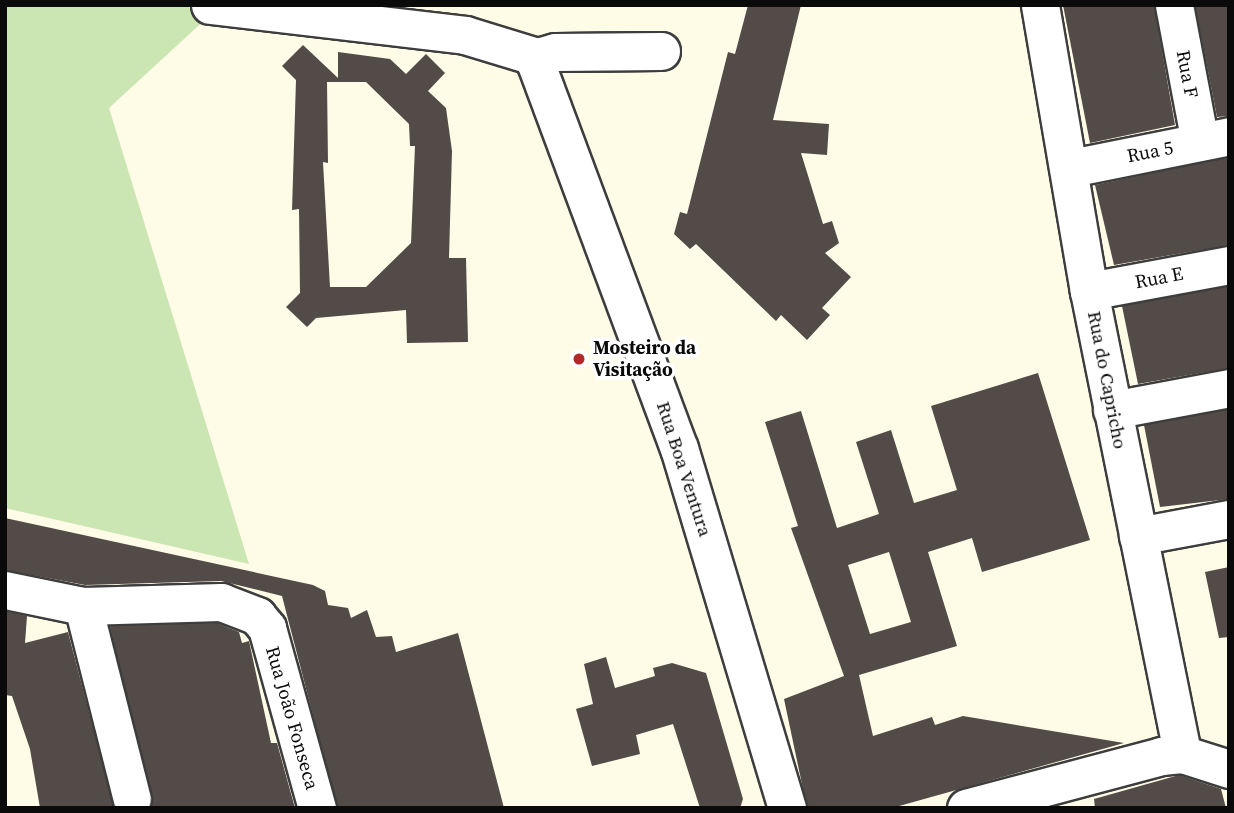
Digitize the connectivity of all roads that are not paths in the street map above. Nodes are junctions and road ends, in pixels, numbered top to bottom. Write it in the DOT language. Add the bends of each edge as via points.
graph roads {
  1 [pos="211,5"];
  2 [pos="1040,5"];
  3 [pos="1174,5"];
  4 [pos="661,51"];
  5 [pos="537,57"];
  6 [pos="1214,139"];
  7 [pos="1071,168"];
  8 [pos="1229,265"];
  9 [pos="1089,291"];
  10 [pos="1229,388"];
  11 [pos="1112,410"];
  12 [pos="1229,519"];
  13 [pos="1138,536"];
  14 [pos="5,590"];
  15 [pos="83,606"];
  16 [pos="1182,754"];
  17 [pos="1229,769"];
  18 [pos="1060,796"];
  19 [pos="132,799"];
  20 [pos="317,808"];
  21 [pos="787,808"];
  22 [pos="966,808"];
  1 -- 5 [label="street" via="465,35"];
  2 -- 7 [label="street, Rua do Capricho"];
  3 -- 6 [label="street, Rua F"];
  4 -- 5 [label="street"];
  5 -- 21 [label="street, Rua Boa Ventura" via="679,448"];
  6 -- 7 [label="street, Rua 5"];
  7 -- 9 [label="street, Rua do Capricho"];
  8 -- 9 [label="street, Rua E"];
  9 -- 11 [label="street, Rua do Capricho"];
  10 -- 11 [label="street"];
  11 -- 13 [label="street, Rua do Capricho"];
  12 -- 13 [label="street"];
  13 -- 16 [label="street, Rua do Capricho"];
  14 -- 15 [label="street"];
  15 -- 19 [label="street"];
  15 -- 20 [label="street, Rua João Fonseca" via="222,602 241,606 267,628"];
  16 -- 17 [label="street"];
  16 -- 18 [label="street"];
  18 -- 22 [label="street"];
}
